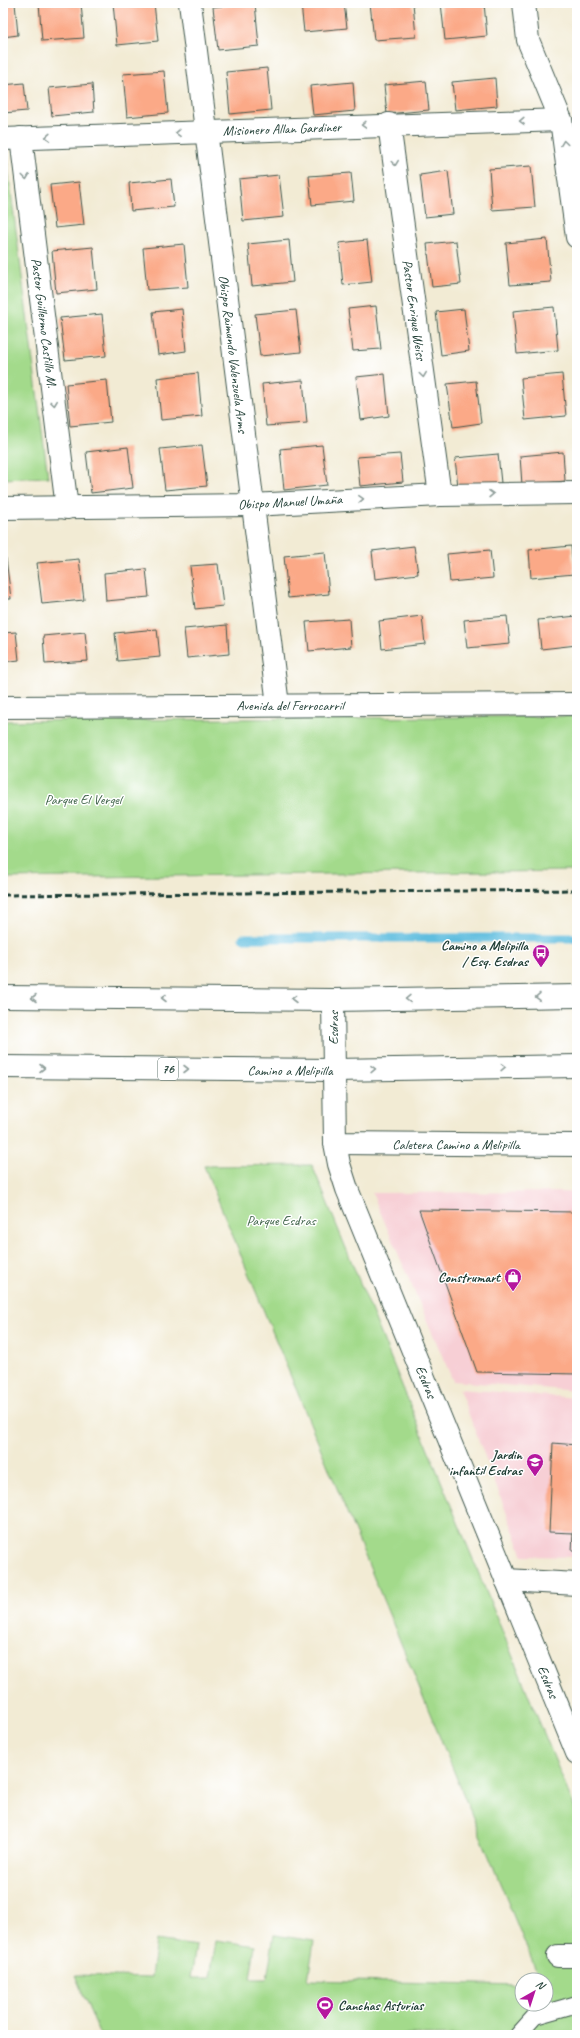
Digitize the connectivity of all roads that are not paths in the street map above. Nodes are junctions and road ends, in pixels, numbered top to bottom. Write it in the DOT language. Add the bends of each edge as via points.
graph roads {
  1 [pos="190,3"];
  2 [pos="524,3"];
  3 [pos="561,120"];
  4 [pos="389,124"];
  5 [pos="205,132"];
  6 [pos="12,139"];
  7 [pos="577,237"];
  8 [pos="577,493"];
  9 [pos="440,495"];
  10 [pos="252,504"];
  11 [pos="3,508"];
  12 [pos="67,508"];
  13 [pos="577,704"];
  14 [pos="278,705"];
  15 [pos="3,707"];
  16 [pos="577,996"];
  17 [pos="3,997"];
  18 [pos="333,1000"];
  19 [pos="577,1066"];
  20 [pos="3,1067"];
  21 [pos="334,1070"];
  22 [pos="336,1143"];
  23 [pos="577,1145"];
  24 [pos="506,1580"];
  25 [pos="577,1584"];
  26 [pos="577,1753"];
  27 [pos="577,2004"];
  28 [pos="518,2035"];
  1 -- 5 [label="street, Obispo Raimundo Valenzuela Arms"];
  2 -- 3 [label="street" via="528,40"];
  3 -- 4 [label="street, Misionero Allan Gardiner, one-way"];
  7 -- 3 [label="street, one-way"];
  4 -- 5 [label="street, Misionero Allan Gardiner, one-way"];
  4 -- 9 [label="street, Pastor Enrique Weiss, one-way"];
  5 -- 6 [label="street, Misionero Allan Gardiner, one-way"];
  5 -- 10 [label="street, Obispo Raimundo Valenzuela Arms"];
  6 -- 12 [label="street, Pastor Guillermo Castillo M., one-way"];
  9 -- 8 [label="street, Obispo Manuel Umaña, one-way"];
  10 -- 9 [label="street, Obispo Manuel Umaña, one-way"];
  10 -- 12 [label="street, Obispo Manuel Umaña"];
  10 -- 14 [label="street, Obispo Raimundo Valenzuela Arms"];
  11 -- 12 [label="street, Obispo Manuel Umaña"];
  13 -- 14 [label="street, Avenida del Ferrocarril"];
  14 -- 15 [label="street, Avenida del Ferrocarril"];
  16 -- 18 [label="street, one-way"];
  18 -- 17 [label="street, one-way"];
  18 -- 21 [label="street, Esdras"];
  21 -- 19 [label="street, Camino a Melipilla / 76, one-way"];
  20 -- 21 [label="street, Camino a Melipilla / 76, one-way"];
  21 -- 22 [label="street, Esdras"];
  22 -- 23 [label="street, Caletera Camino a Melipilla"];
  22 -- 24 [label="street, Esdras" via="347,1189"];
  24 -- 25 [label="street"];
  24 -- 26 [label="street, Esdras"];
  27 -- 28 [label="lane" via="535,2016"];
}
